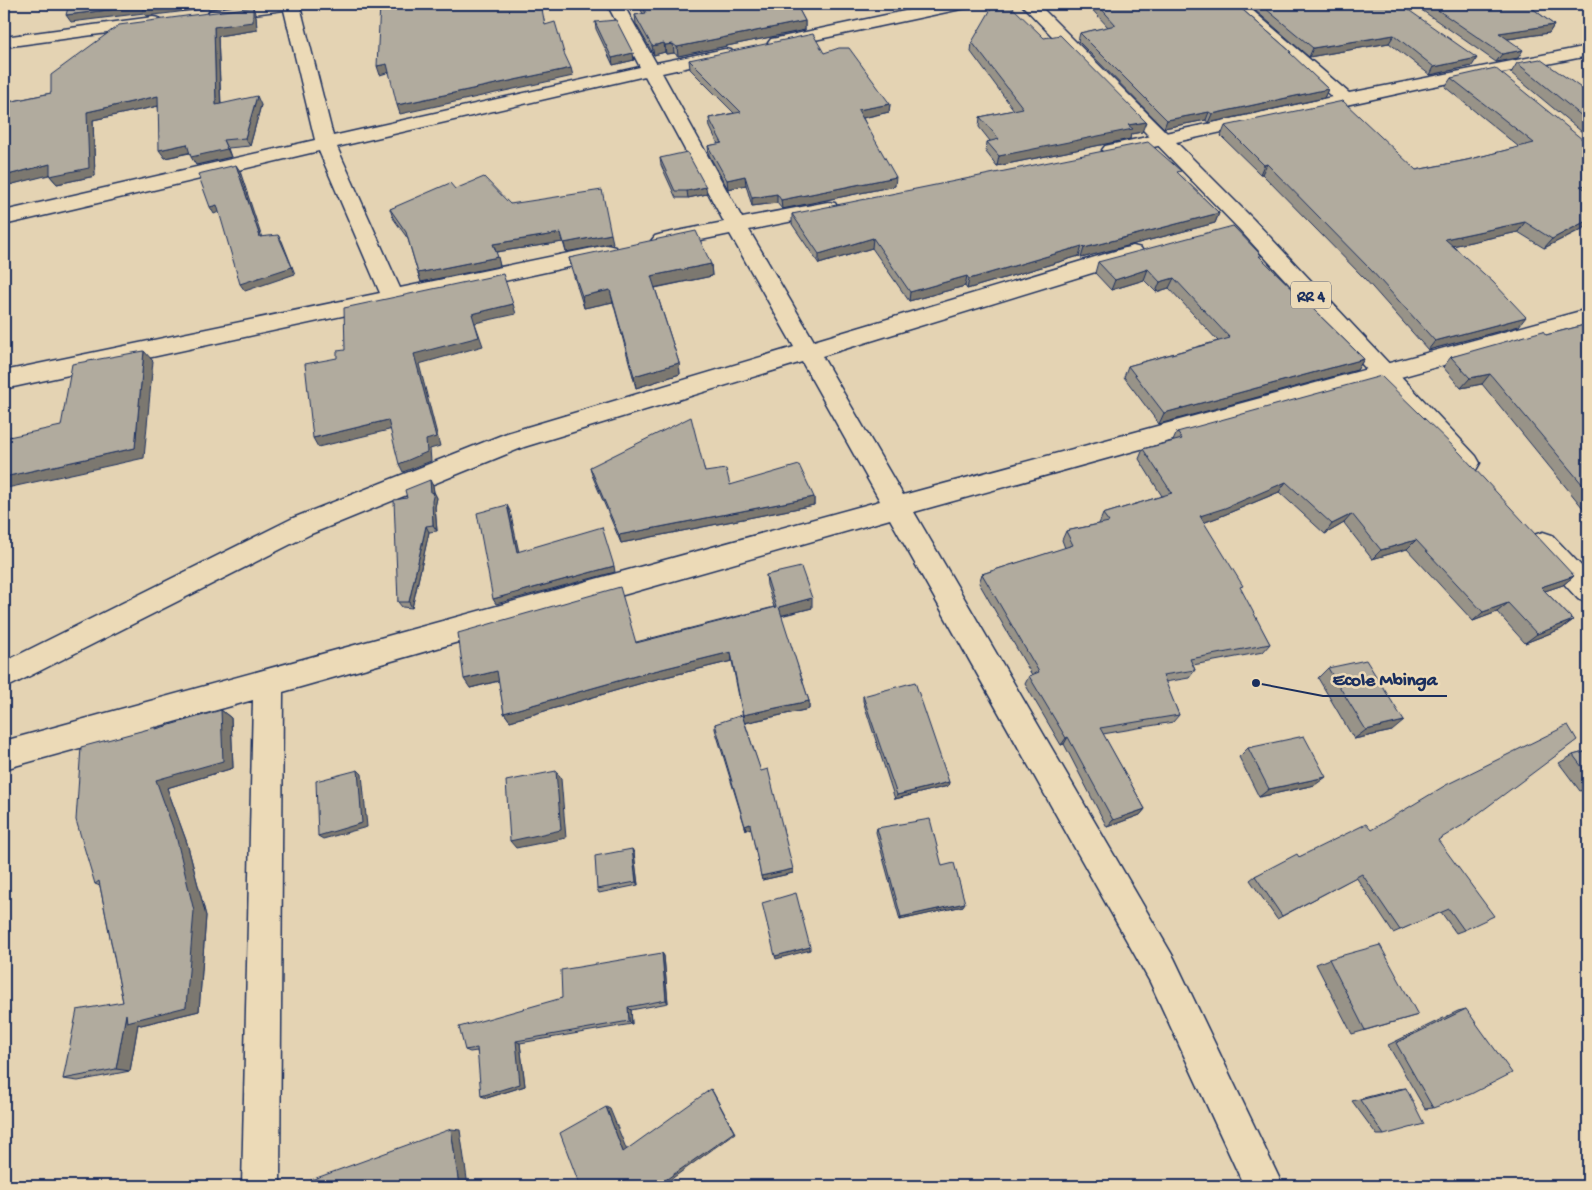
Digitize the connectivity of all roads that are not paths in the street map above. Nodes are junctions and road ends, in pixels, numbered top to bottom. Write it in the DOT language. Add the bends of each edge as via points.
graph roads {
  1 [pos="292,4"];
  2 [pos="615,4"];
  3 [pos="961,4"];
  4 [pos="1029,4"];
  5 [pos="1235,4"];
  6 [pos="204,15"];
  7 [pos="166,20"];
  8 [pos="4,42"];
  9 [pos="757,47"];
  10 [pos="738,51"];
  11 [pos="1588,52"];
  12 [pos="1470,53"];
  13 [pos="650,70"];
  14 [pos="1500,76"];
  15 [pos="1346,100"];
  16 [pos="1165,140"];
  17 [pos="325,144"];
  18 [pos="1096,153"];
  19 [pos="843,205"];
  20 [pos="4,218"];
  21 [pos="1246,224"];
  22 [pos="736,226"];
  23 [pos="1218,231"];
  24 [pos="1154,248"];
  25 [pos="393,297"];
  26 [pos="1588,317"];
  27 [pos="808,352"];
  28 [pos="1382,372"];
  29 [pos="4,380"];
  30 [pos="1482,478"];
  31 [pos="897,508"];
  32 [pos="1528,527"];
  33 [pos="1588,591"];
  34 [pos="4,676"];
  35 [pos="268,684"];
  36 [pos="4,755"];
  37 [pos="261,1186"];
  38 [pos="1264,1186"];
  1 -- 6 [label="street"];
  1 -- 17 [label="street"];
  2 -- 13 [label="street"];
  3 -- 9 [label="street"];
  4 -- 16 [label="street, RR 4"];
  5 -- 15 [label="street"];
  7 -- 8 [label="street"];
  10 -- 13 [label="street"];
  11 -- 14 [label="street"];
  12 -- 14 [label="street"];
  13 -- 17 [label="street"];
  13 -- 22 [label="street"];
  14 -- 15 [label="street"];
  15 -- 16 [label="street"];
  16 -- 18 [label="street"];
  16 -- 21 [label="street, RR 4"];
  17 -- 20 [label="street"];
  17 -- 25 [label="street"];
  19 -- 22 [label="street"];
  21 -- 23 [label="street"];
  21 -- 28 [label="street, RR 4"];
  22 -- 25 [label="street"];
  22 -- 27 [label="street"];
  24 -- 27 [label="street"];
  25 -- 29 [label="street"];
  26 -- 28 [label="street"];
  27 -- 31 [label="street"];
  27 -- 34 [label="street" via="516,440 302,526"];
  28 -- 30 [label="street, RR 4"];
  28 -- 31 [label="street"];
  31 -- 35 [label="street"];
  31 -- 38 [label="street" via="1162,970"];
  32 -- 33 [label="street"];
  35 -- 36 [label="street"];
  35 -- 37 [label="street"];
}
